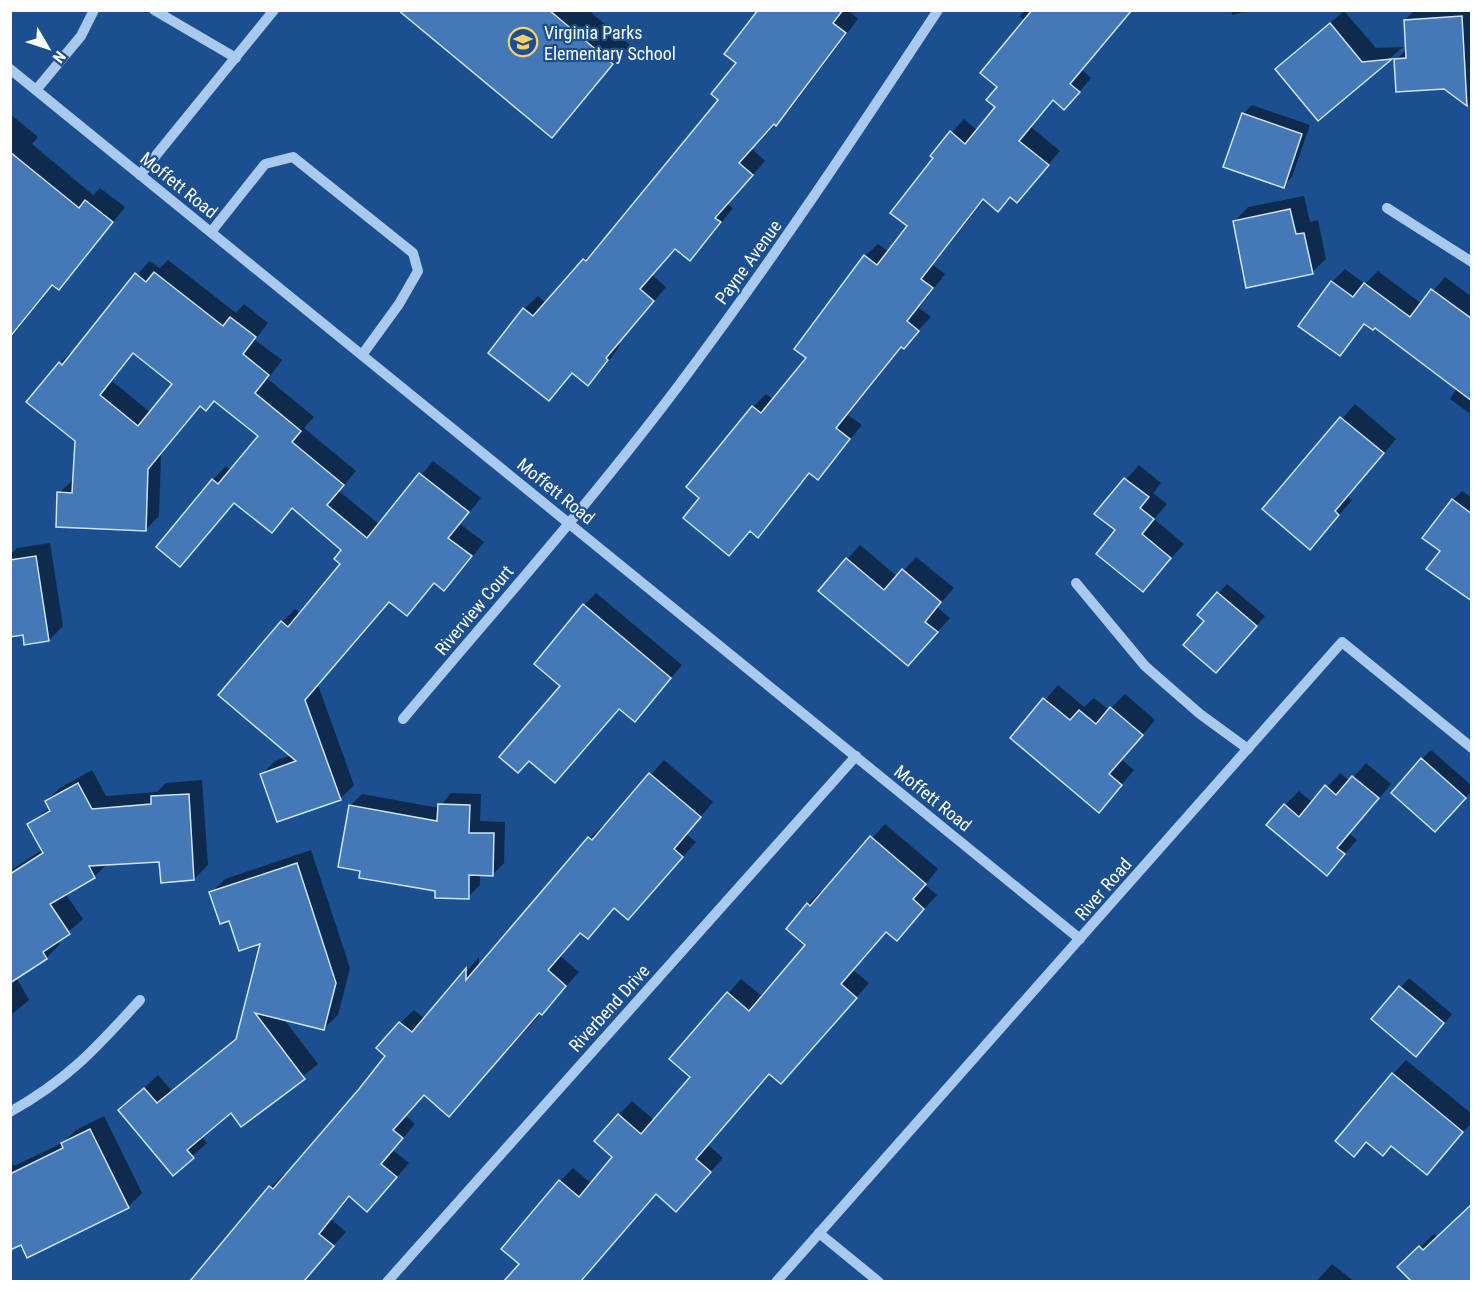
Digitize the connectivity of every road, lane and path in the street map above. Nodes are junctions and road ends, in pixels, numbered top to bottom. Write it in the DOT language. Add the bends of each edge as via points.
graph roads {
  1 [pos="94,10"];
  2 [pos="274,10"];
  3 [pos="938,10"];
  4 [pos="161,12"];
  5 [pos="236,58"];
  6 [pos="10,69"];
  7 [pos="36,90"];
  8 [pos="140,175"];
  9 [pos="1387,208"];
  10 [pos="211,232"];
  11 [pos="1472,262"];
  12 [pos="362,355"];
  13 [pos="570,523"];
  14 [pos="1076,583"];
  15 [pos="403,719"];
  16 [pos="1472,748"];
  17 [pos="1248,749"];
  18 [pos="856,756"];
  19 [pos="1080,939"];
  20 [pos="140,1000"];
  21 [pos="10,1113"];
  22 [pos="819,1233"];
  23 [pos="387,1281"];
  24 [pos="776,1281"];
  25 [pos="879,1281"];
  1 -- 7 [label="street" via="81,36"];
  2 -- 5 [label="street"];
  3 -- 13 [label="street, Payne Avenue" via="801,217 687,374"];
  4 -- 5 [label="street"];
  5 -- 8 [label="street"];
  6 -- 7 [label="street, Moffett Road"];
  7 -- 8 [label="street, Moffett Road"];
  8 -- 10 [label="street, Moffett Road"];
  9 -- 11 [label="street"];
  10 -- 12 [label="street, Moffett Road"];
  10 -- 12 [label="street" via="265,164 293,157 314,171 413,253 418,271"];
  12 -- 13 [label="street, Moffett Road"];
  13 -- 15 [label="street, Riverview Court"];
  13 -- 18 [label="street, Moffett Road"];
  14 -- 17 [label="street" via="1145,666"];
  16 -- 17 [label="street, River Road" via="1342,642"];
  17 -- 19 [label="street, River Road"];
  18 -- 19 [label="street, Moffett Road"];
  18 -- 23 [label="street, Riverbend Drive"];
  19 -- 22 [label="street, River Road"];
  20 -- 21 [label="street" via="85,1061 47,1091"];
  22 -- 24 [label="street, River Road"];
  22 -- 25 [label="street"];
}
